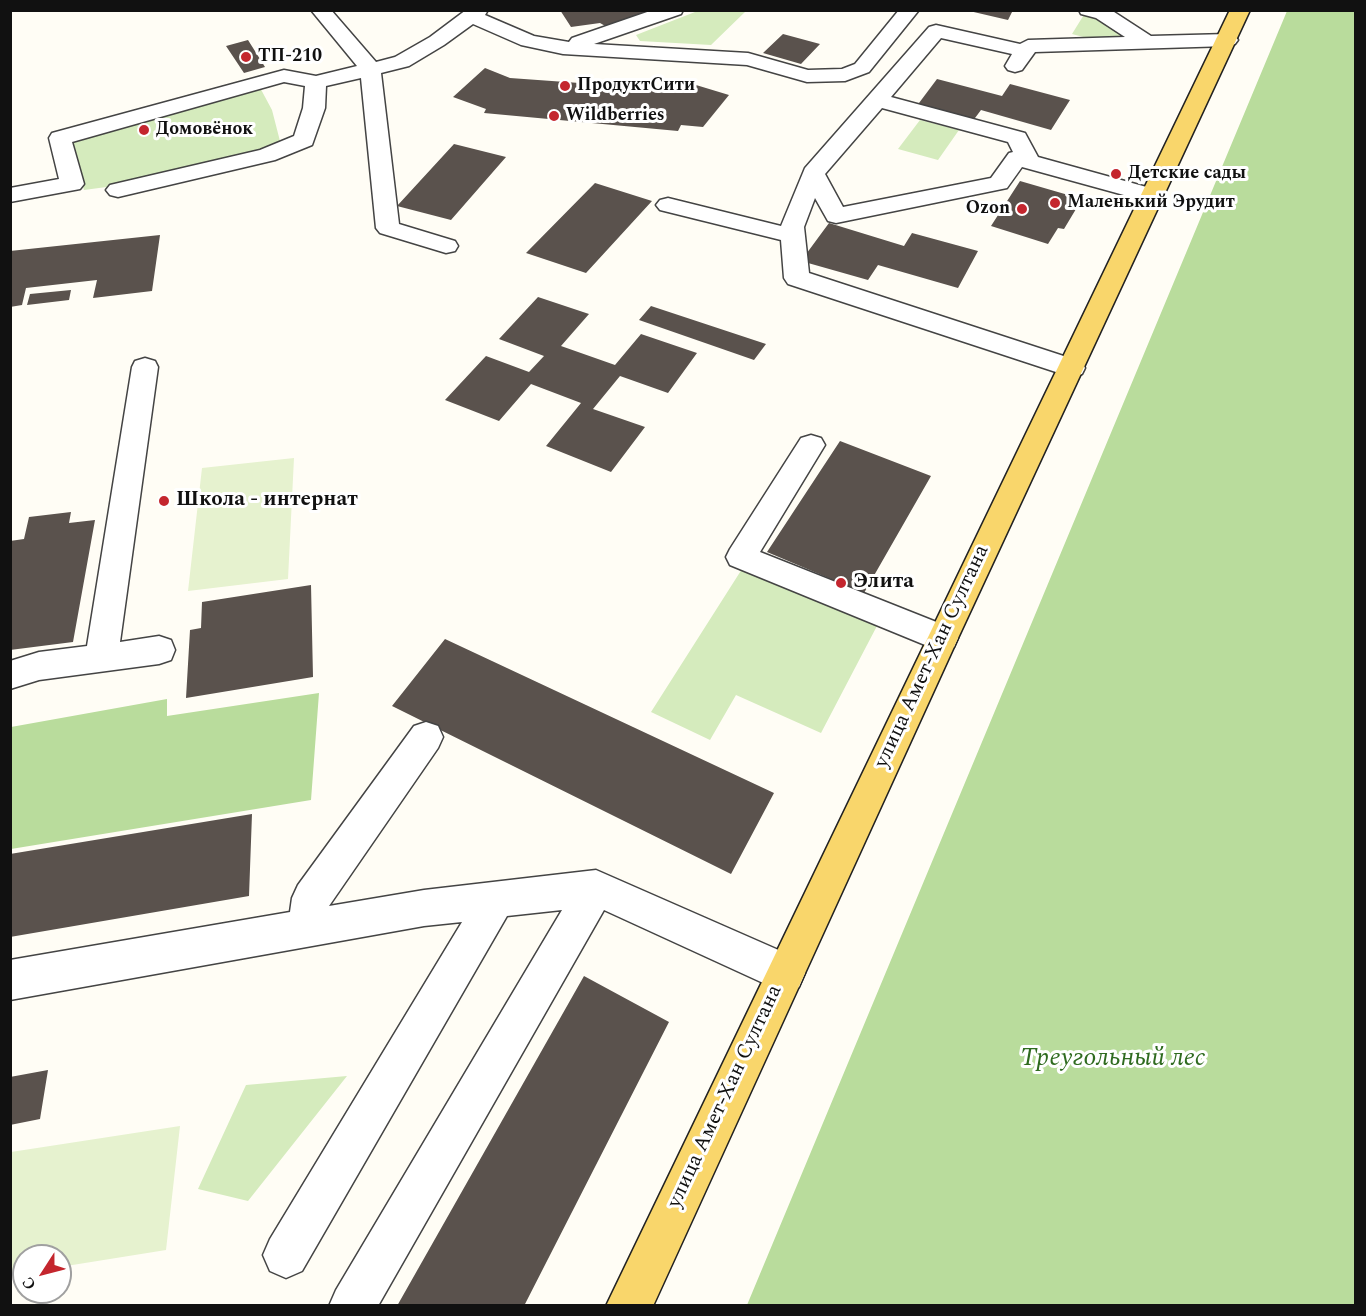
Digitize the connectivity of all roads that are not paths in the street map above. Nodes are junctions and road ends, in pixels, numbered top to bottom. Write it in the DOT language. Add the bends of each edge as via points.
graph roads {
  1 [pos="320,10"];
  2 [pos="674,10"];
  3 [pos="910,10"];
  4 [pos="1088,10"];
  5 [pos="475,13"];
  6 [pos="522,17"];
  7 [pos="1234,25"];
  8 [pos="505,29"];
  9 [pos="1146,42"];
  10 [pos="563,48"];
  11 [pos="370,68"];
  12 [pos="316,82"];
  13 [pos="878,100"];
  14 [pos="1029,161"];
  15 [pos="813,173"];
  16 [pos="118,190"];
  17 [pos="10,195"];
  18 [pos="1153,196"];
  19 [pos="668,205"];
  20 [pos="793,236"];
  21 [pos="446,246"];
  22 [pos="145,367"];
  23 [pos="1072,368"];
  24 [pos="812,445"];
  25 [pos="942,638"];
  26 [pos="159,650"];
  27 [pos="101,659"];
  28 [pos="10,675"];
  29 [pos="426,737"];
  30 [pos="596,888"];
  31 [pos="496,900"];
  32 [pos="308,927"];
  33 [pos="785,973"];
  34 [pos="10,980"];
  35 [pos="286,1255"];
  36 [pos="352,1305"];
  37 [pos="628,1305"];
  1 -- 11 [label="street"];
  2 -- 10 [label="street"];
  3 -- 10 [label="street" via="862,68 845,75 807,76 748,59"];
  4 -- 9 [label="street" via="1103,14"];
  5 -- 8 [label="street"];
  5 -- 11 [label="street" via="402,62"];
  6 -- 8 [label="street"];
  7 -- 9 [label="street"];
  7 -- 18 [label="main road, улица Амет-Хан Султана"];
  8 -- 10 [label="street" via="528,41"];
  9 -- 13 [label="street" via="1028,46 1020,58 936,31"];
  11 -- 12 [label="street"];
  11 -- 21 [label="street" via="388,228"];
  12 -- 16 [label="street" via="314,108 304,140 267,155"];
  12 -- 17 [label="street" via="284,76 60,138 72,184"];
  13 -- 14 [label="street" via="1017,138"];
  13 -- 15 [label="street"];
  14 -- 15 [label="street" via="1017,158 999,183 836,216"];
  14 -- 18 [label="street"];
  15 -- 20 [label="street" via="792,227"];
  18 -- 23 [label="main road, улица Амет-Хан Султана"];
  19 -- 20 [label="street"];
  20 -- 23 [label="street" via="797,278"];
  22 -- 27 [label="street"];
  23 -- 25 [label="main road, улица Амет-Хан Султана"];
  24 -- 25 [label="street" via="741,557"];
  25 -- 33 [label="main road, улица Амет-Хан Султана"];
  26 -- 27 [label="street"];
  27 -- 28 [label="street" via="39,666"];
  29 -- 32 [label="street" via="311,898"];
  30 -- 31 [label="street"];
  30 -- 33 [label="street"];
  30 -- 36 [label="street"];
  31 -- 32 [label="street"];
  31 -- 35 [label="street"];
  32 -- 34 [label="street"];
  33 -- 37 [label="main road, улица Амет-Хан Султана"];
}
